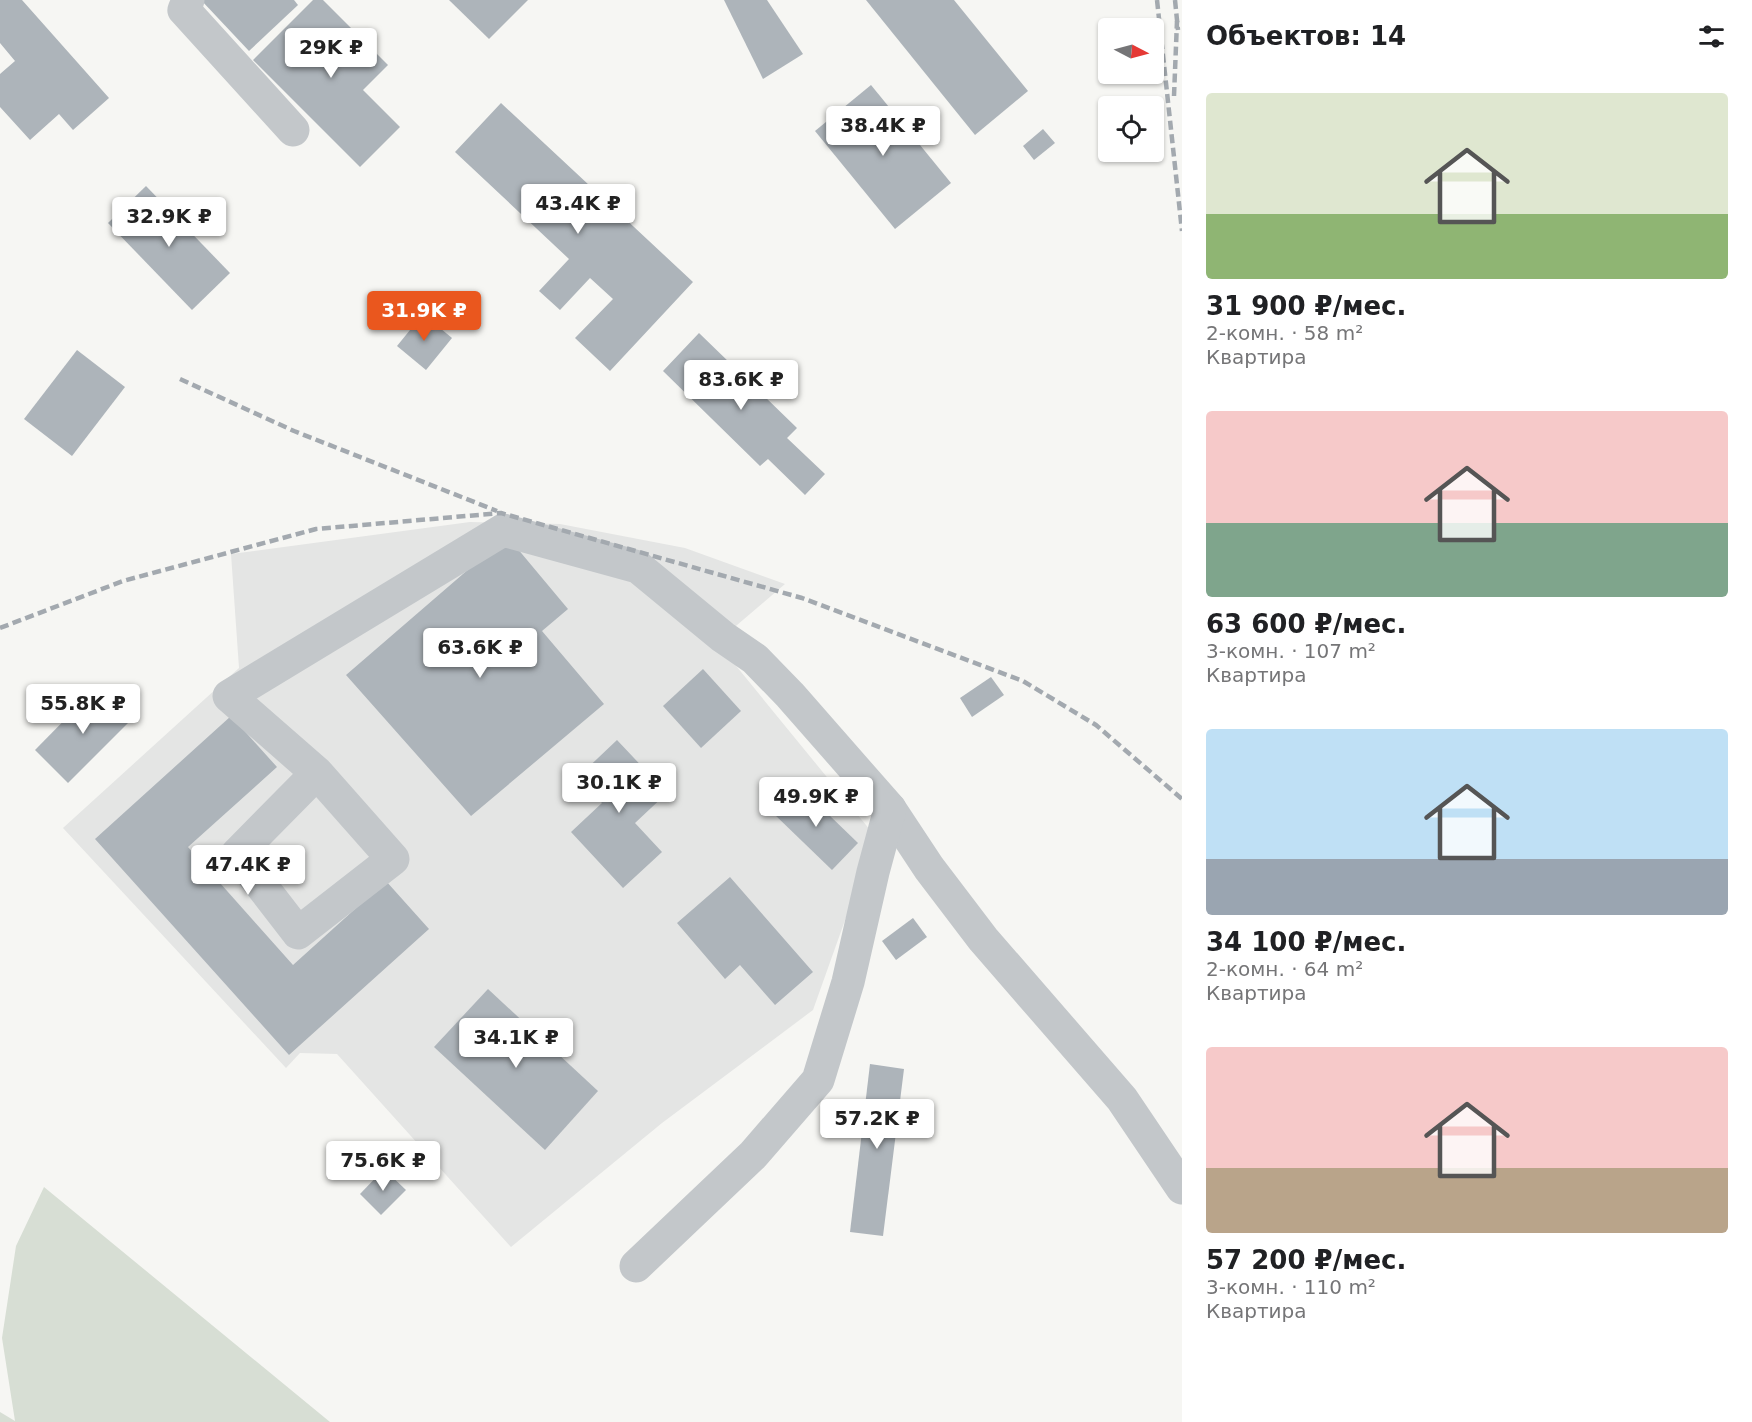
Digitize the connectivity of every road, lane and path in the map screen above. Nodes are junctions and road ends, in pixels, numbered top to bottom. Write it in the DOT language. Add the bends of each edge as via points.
graph roads {
  1 [pos="188,0"];
  2 [pos="293,130"];
  3 [pos="317,773"];
  4 [pos="890,809"];
  5 [pos="1182,1188"];
  6 [pos="636,1266"];
  1 -- 2 [label="street" via="184,9"];
  3 -- 3 [label="street" via="237,854 298,933 393,859"];
  3 -- 4 [label="street" via="229,696 503,530 638,567 755,659"];
  4 -- 5 [label="street" via="983,939 1122,1099"];
  4 -- 6 [label="street" via="848,982 818,1080 753,1155"];
}
